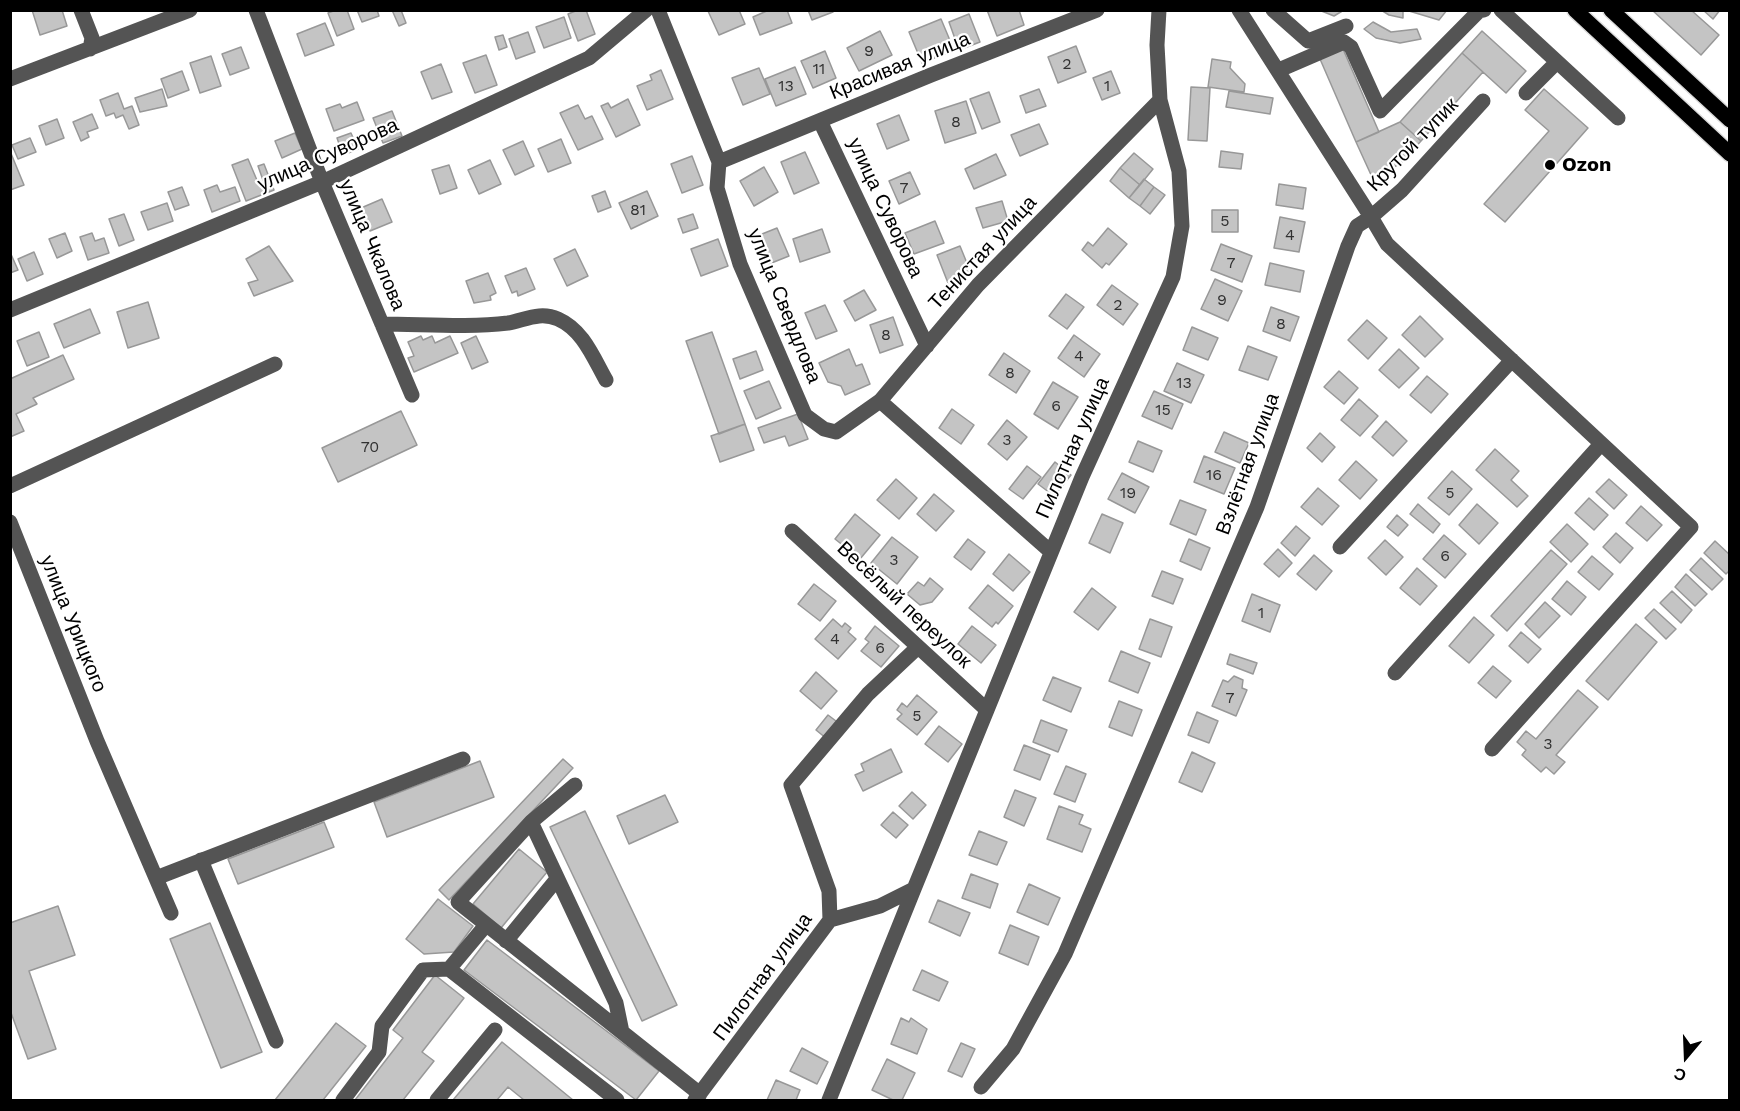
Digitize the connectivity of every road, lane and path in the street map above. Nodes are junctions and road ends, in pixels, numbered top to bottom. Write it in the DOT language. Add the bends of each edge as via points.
graph roads {
  1 [pos="81,10"];
  2 [pos="190,10"];
  3 [pos="256,10"];
  4 [pos="646,10"];
  5 [pos="658,10"];
  6 [pos="1097,10"];
  7 [pos="1159,10"];
  8 [pos="1273,10"];
  9 [pos="1484,10"];
  10 [pos="1501,10"];
  11 [pos="1575,10"];
  12 [pos="1611,10"];
  13 [pos="1246,13"];
  14 [pos="1346,26"];
  15 [pos="90,49"];
  16 [pos="1557,62"];
  17 [pos="1279,70"];
  18 [pos="10,79"];
  19 [pos="1526,93"];
  20 [pos="1160,100"];
  21 [pos="1484,101"];
  22 [pos="1618,118"];
  23 [pos="820,120"];
  24 [pos="1730,120"];
  25 [pos="1730,154"];
  26 [pos="719,162"];
  27 [pos="322,182"];
  28 [pos="1371,217"];
  29 [pos="10,310"];
  30 [pos="382,324"];
  31 [pos="927,346"];
  32 [pos="1512,360"];
  33 [pos="275,364"];
  34 [pos="606,380"];
  35 [pos="412,395"];
  36 [pos="880,400"];
  37 [pos="836,432"];
  38 [pos="1601,444"];
  39 [pos="10,486"];
  40 [pos="10,522"];
  41 [pos="792,531"];
  42 [pos="1340,548"];
  43 [pos="1051,552"];
  44 [pos="918,647"];
  45 [pos="1395,673"];
  46 [pos="987,710"];
  47 [pos="1492,749"];
  48 [pos="463,759"];
  49 [pos="575,785"];
  50 [pos="531,822"];
  51 [pos="201,861"];
  52 [pos="156,878"];
  53 [pos="557,879"];
  54 [pos="914,888"];
  55 [pos="171,913"];
  56 [pos="830,920"];
  57 [pos="486,925"];
  58 [pos="506,940"];
  59 [pos="449,969"];
  60 [pos="495,1030"];
  61 [pos="622,1032"];
  62 [pos="276,1041"];
  63 [pos="981,1087"];
  64 [pos="698,1097"];
  65 [pos="343,1101"];
  66 [pos="437,1101"];
  67 [pos="617,1101"];
  68 [pos="829,1101"];
  1 -- 15 [label="street" via="92,38"];
  2 -- 15 [label="street"];
  3 -- 27 [label="street, улица Чкалова"];
  4 -- 27 [label="street, улица Суворова" via="589,58"];
  5 -- 26 [label="street, улица Свердлова"];
  6 -- 23 [label="street, Красивая улица"];
  7 -- 20 [label="street, Пилотная улица"];
  8 -- 14 [label="street" via="1308,41"];
  9 -- 17 [label="street" via="1380,111 1351,47 1344,42"];
  10 -- 16 [label="street"];
  11 -- 25 [label="main road"];
  12 -- 24 [label="main road"];
  13 -- 17 [label="street"];
  15 -- 18 [label="street"];
  16 -- 19 [label="street"];
  16 -- 22 [label="street"];
  17 -- 28 [label="street"];
  20 -- 31 [label="street, Тенистая улица" via="978,285"];
  20 -- 43 [label="street, Пилотная улица" via="1179,171 1182,226 1173,278"];
  21 -- 28 [label="street, Крутой тупик" via="1402,190"];
  23 -- 26 [label="street, Красивая улица"];
  23 -- 31 [label="street, улица Суворова"];
  26 -- 37 [label="street, улица Свердлова" via="717,188 745,275 806,415 824,429"];
  27 -- 29 [label="street, улица Суворова"];
  27 -- 30 [label="street, улица Чкалова"];
  28 -- 32 [label="street" via="1388,244"];
  28 -- 63 [label="street, Взлётная улица" via="1357,226 1348,246 1257,507 1065,954 1013,1048"];
  30 -- 34 [label="street" via="507,323 540,315 556,318 583,339"];
  30 -- 35 [label="street, улица Чкалова"];
  31 -- 36 [label="street, Тенистая улица"];
  32 -- 38 [label="street"];
  32 -- 42 [label="street"];
  33 -- 39 [label="street"];
  36 -- 37 [label="street, Тенистая улица"];
  36 -- 43 [label="street"];
  38 -- 45 [label="street"];
  38 -- 47 [label="street" via="1691,527"];
  40 -- 52 [label="street, улица Урицкого"];
  41 -- 44 [label="street, Весёлый переулок"];
  43 -- 46 [label="street, Пилотная улица"];
  44 -- 46 [label="street, Весёлый переулок"];
  44 -- 56 [label="street" via="868,694 791,784 829,891"];
  46 -- 54 [label="street, Пилотная улица"];
  48 -- 51 [label="street"];
  49 -- 50 [label="street"];
  50 -- 53 [label="street"];
  50 -- 57 [label="street" via="458,902"];
  51 -- 52 [label="street"];
  51 -- 62 [label="street"];
  52 -- 55 [label="street, улица Урицкого"];
  53 -- 58 [label="street"];
  53 -- 61 [label="street" via="615,1003"];
  54 -- 56 [label="street, Пилотная улица" via="880,906"];
  54 -- 68 [label="street, Пилотная улица"];
  56 -- 64 [label="street, Пилотная улица"];
  57 -- 58 [label="street"];
  57 -- 59 [label="street"];
  58 -- 61 [label="street"];
  59 -- 65 [label="street" via="423,970 382,1026 379,1052"];
  59 -- 67 [label="street"];
  60 -- 66 [label="street"];
  61 -- 64 [label="street"];
}
